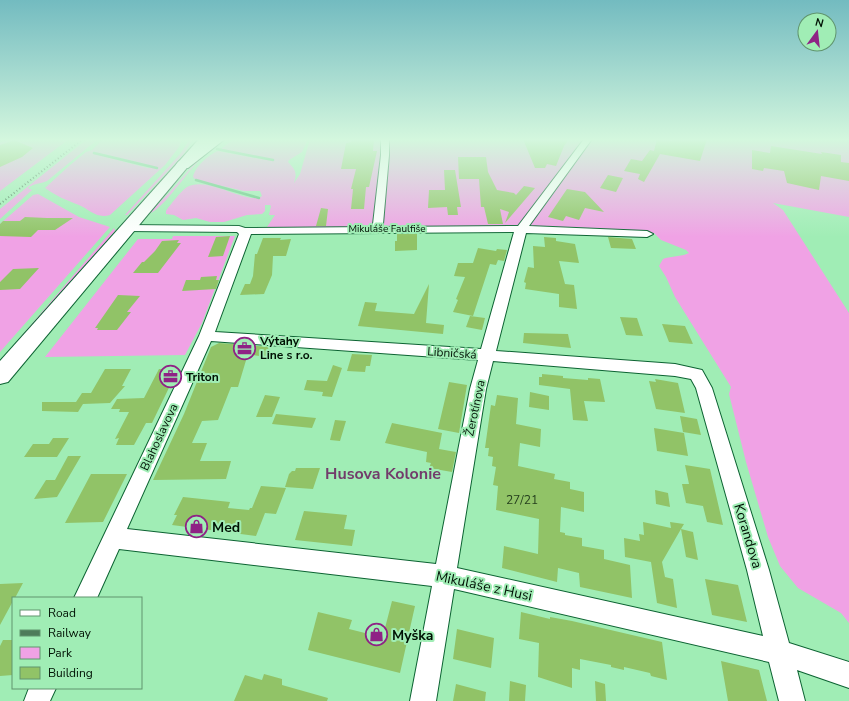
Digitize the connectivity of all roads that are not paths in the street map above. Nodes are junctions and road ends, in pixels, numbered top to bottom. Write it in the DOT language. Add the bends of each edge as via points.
graph roads {
  1 [pos="177,172"];
  2 [pos="383,172"];
  3 [pos="564,172"];
  4 [pos="128,228"];
  5 [pos="375,229"];
  6 [pos="521,229"];
  7 [pos="243,231"];
  8 [pos="647,234"];
  9 [pos="206,336"];
  10 [pos="488,355"];
  11 [pos="696,374"];
  12 [pos="0,376"];
  13 [pos="112,538"];
  14 [pos="445,576"];
  15 [pos="84,597"];
  16 [pos="779,652"];
  17 [pos="849,675"];
  18 [pos="43,689"];
  19 [pos="37,701"];
  20 [pos="423,701"];
  21 [pos="792,701"];
  1 -- 4 [label="main road"];
  2 -- 5 [label="street" via="378,224"];
  3 -- 6 [label="street, Žerotínova"];
  4 -- 7 [label="street, Mikuláše Faulfiše"];
  4 -- 12 [label="main road"];
  5 -- 6 [label="street, Mikuláše Faulfiše"];
  5 -- 7 [label="street, Mikuláše Faulfiše"];
  6 -- 8 [label="street, Mikuláše Faulfiše"];
  6 -- 10 [label="street, Žerotínova"];
  7 -- 9 [label="street, Blahoslavova" via="245,234"];
  9 -- 10 [label="street, Libničská"];
  9 -- 13 [label="street, Blahoslavova"];
  10 -- 11 [label="street, Libničská" via="675,370"];
  10 -- 14 [label="street, Žerotínova" via="478,389"];
  11 -- 16 [label="street, Korandova" via="704,388 758,570"];
  13 -- 14 [label="street, Mikuláše z Husi"];
  13 -- 15 [label="street, Blahoslavova"];
  14 -- 16 [label="street, Mikuláše z Husi"];
  14 -- 20 [label="street, Žerotínova"];
  16 -- 17 [label="street, Mikuláše z Husi"];
  16 -- 21 [label="street, Korandova"];
  18 -- 19 [label="street"];
}
